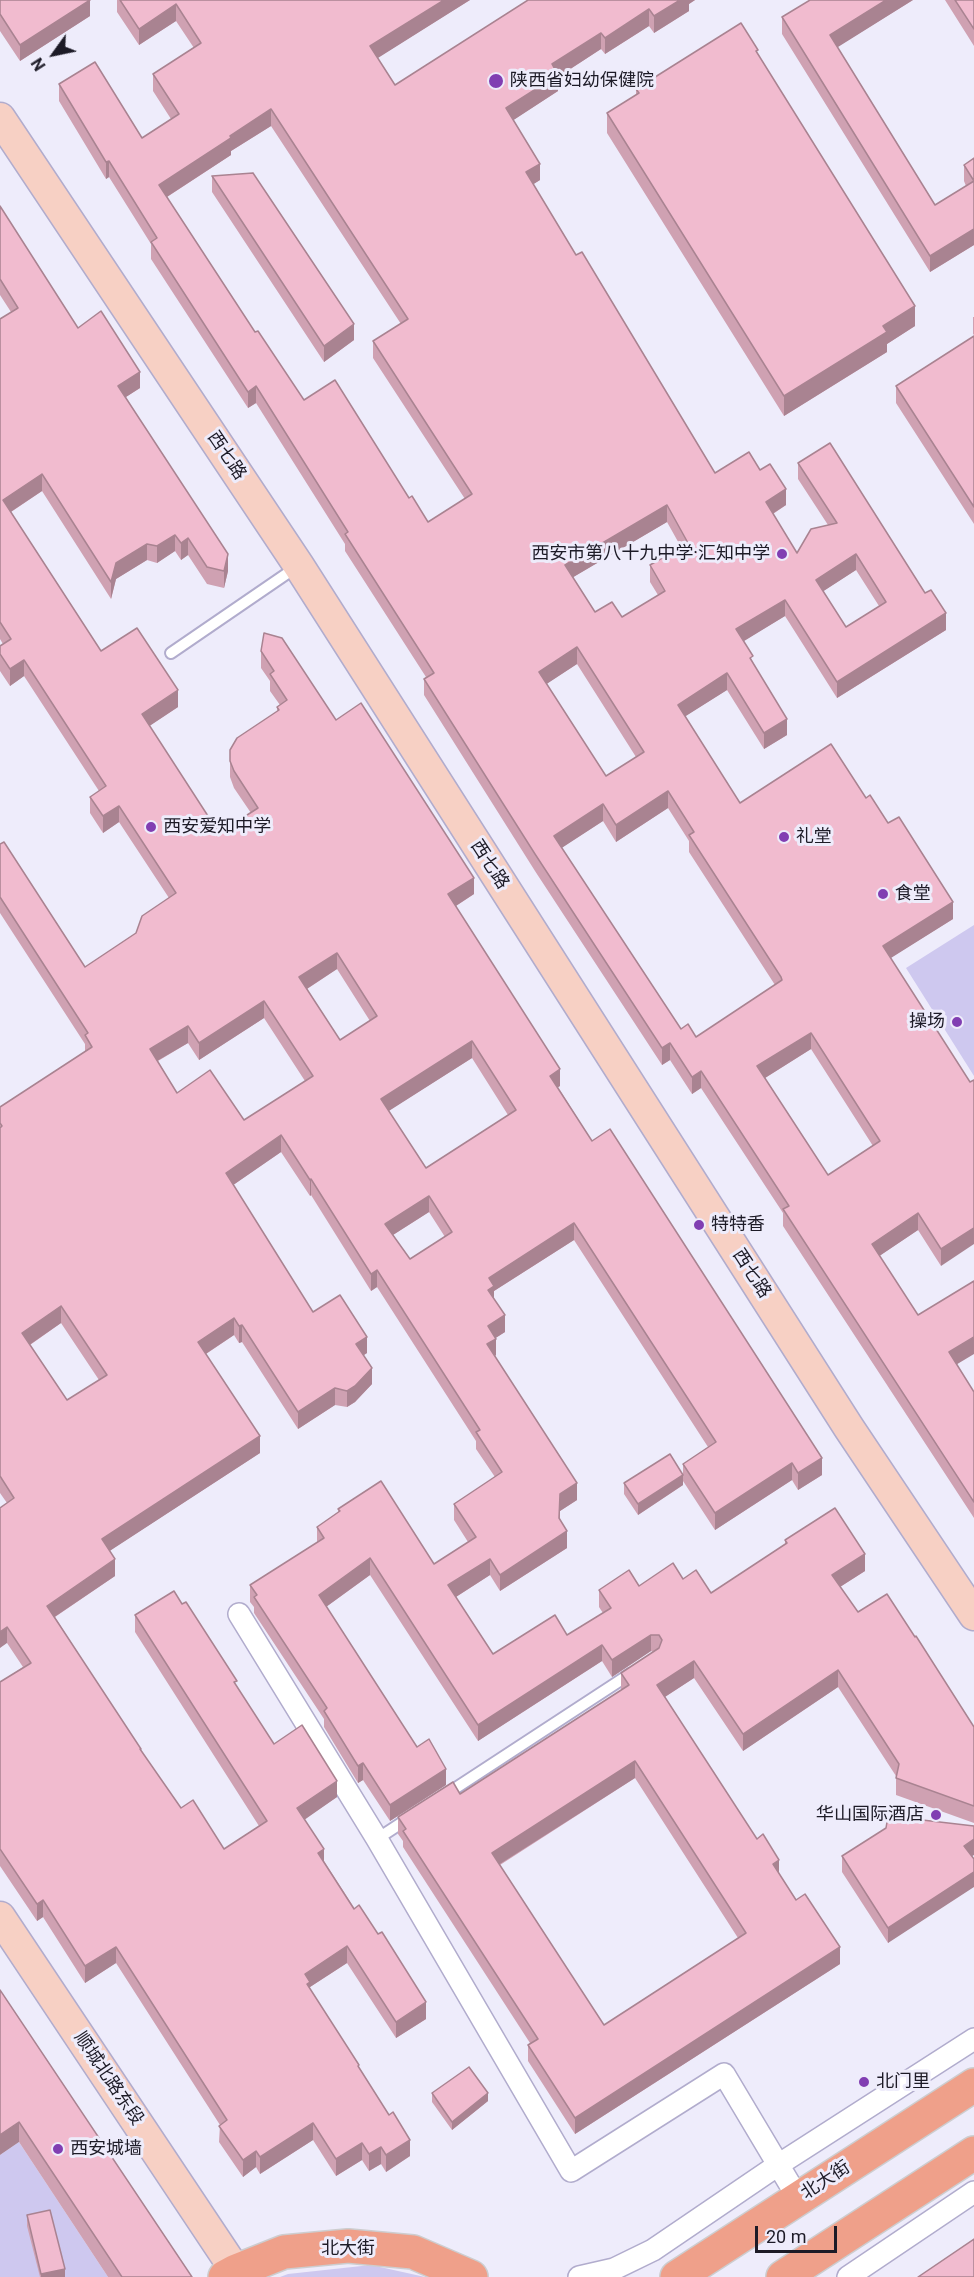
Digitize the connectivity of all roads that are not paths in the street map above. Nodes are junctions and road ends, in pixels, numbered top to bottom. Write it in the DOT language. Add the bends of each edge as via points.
graph roads {
  1 [pos="0,117"];
  2 [pos="299,566"];
  3 [pos="171,653"];
  4 [pos="239,1614"];
  5 [pos="974,1615"];
  6 [pos="635,1671"];
  7 [pos="436,1800"];
  8 [pos="417,1813"];
  9 [pos="377,1839"];
  10 [pos="0,1917"];
  11 [pos="974,2039"];
  12 [pos="974,2085"];
  13 [pos="974,2153"];
  14 [pos="778,2164"];
  15 [pos="974,2192"];
  16 [pos="798,2198"];
  17 [pos="230,2274"];
  18 [pos="471,2277"];
  19 [pos="579,2277"];
  20 [pos="678,2277"];
  21 [pos="783,2277"];
  22 [pos="848,2277"];
  1 -- 2 [label="street, 西七路"];
  2 -- 3 [label="lane"];
  2 -- 5 [label="street, 西七路" via="849,1428"];
  4 -- 9 [label="street"];
  6 -- 7 [label="lane"];
  8 -- 9 [label="lane"];
  9 -- 14 [label="street" via="571,2171 724,2074"];
  10 -- 17 [label="street, 顺城北路东段"];
  11 -- 14 [label="street"];
  12 -- 16 [label="main road, 北大街"];
  13 -- 21 [label="main road"];
  14 -- 16 [label="street"];
  14 -- 19 [label="street" via="653,2250 614,2269"];
  15 -- 22 [label="street"];
  16 -- 20 [label="main road, 北大街"];
  17 -- 18 [label="main road, 北大街" via="284,2252 348,2246 413,2252"];
}
